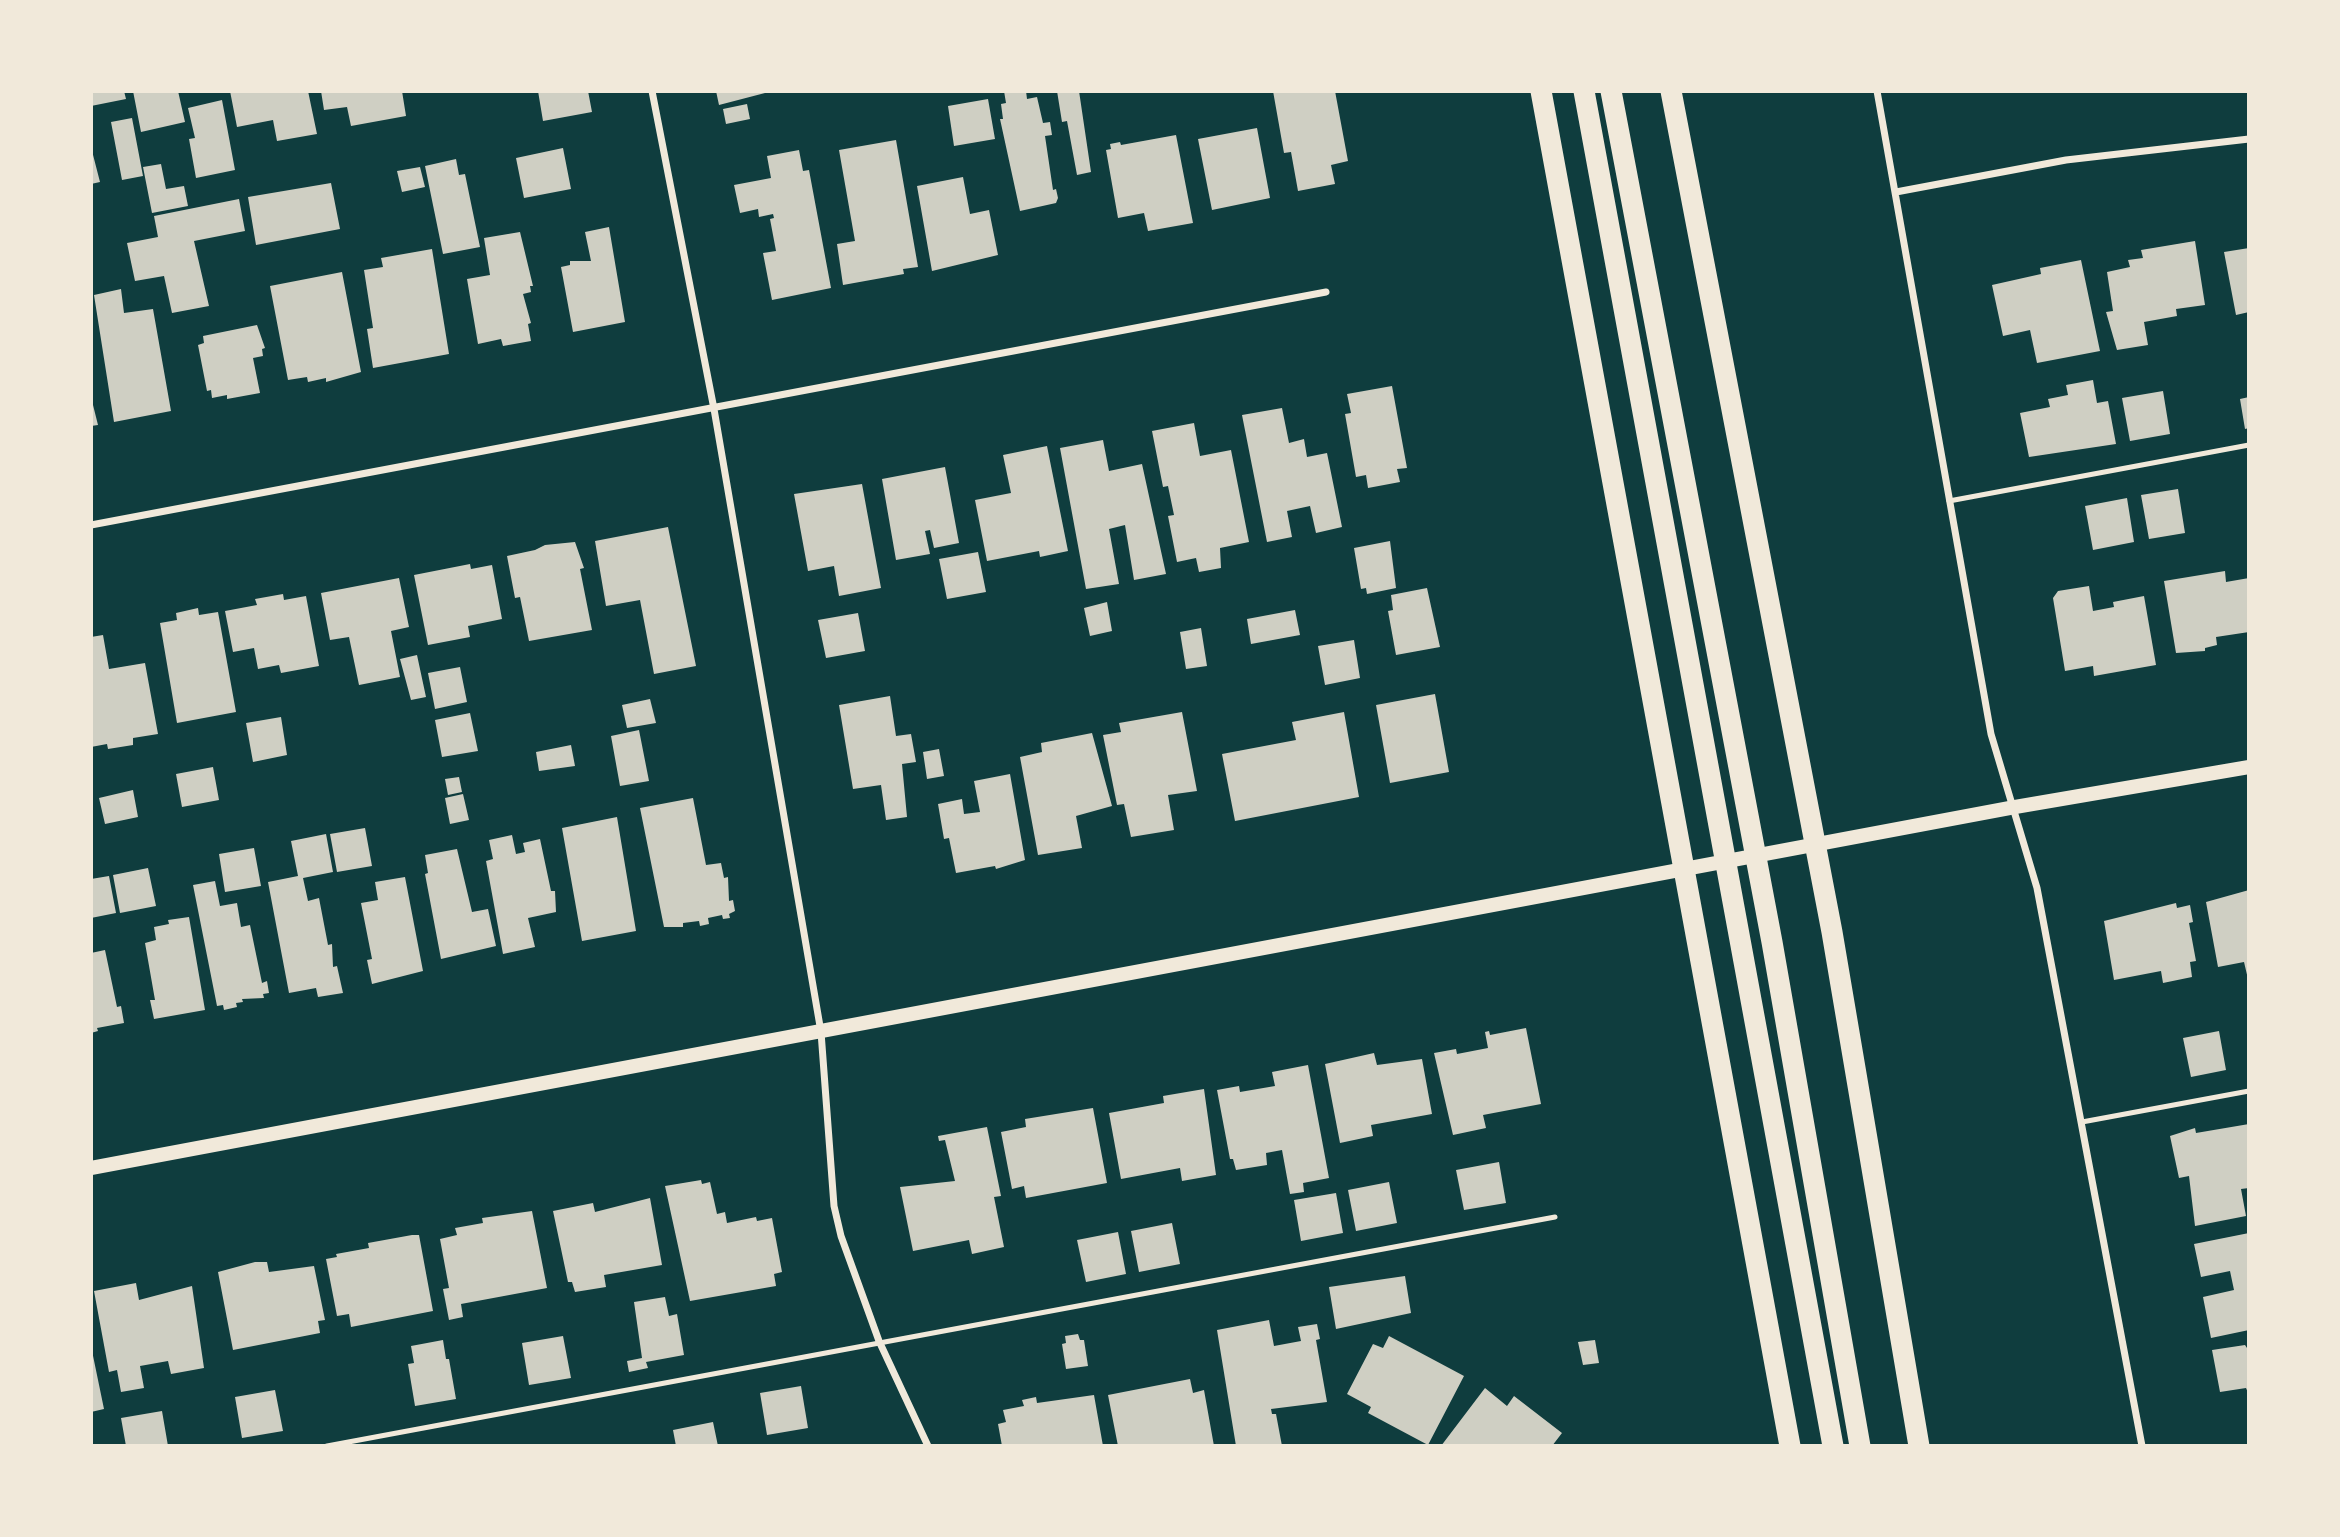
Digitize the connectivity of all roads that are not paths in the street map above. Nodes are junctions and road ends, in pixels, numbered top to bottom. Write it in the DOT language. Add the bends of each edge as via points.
graph roads {
  1 [pos="652,91"];
  2 [pos="1541,91"];
  3 [pos="1584,91"];
  4 [pos="1611,91"];
  5 [pos="1671,91"];
  6 [pos="1877,91"];
  7 [pos="2249,139"];
  8 [pos="1896,192"];
  9 [pos="1326,292"];
  10 [pos="714,409"];
  11 [pos="2249,445"];
  12 [pos="1949,501"];
  13 [pos="91,525"];
  14 [pos="2249,767"];
  15 [pos="2015,807"];
  16 [pos="821,1032"];
  17 [pos="2249,1091"];
  18 [pos="2082,1122"];
  19 [pos="91,1168"];
  20 [pos="1555,1217"];
  21 [pos="879,1341"];
  22 [pos="327,1446"];
  23 [pos="929,1446"];
  24 [pos="1790,1446"];
  25 [pos="1833,1446"];
  26 [pos="1860,1446"];
  27 [pos="1919,1446"];
  28 [pos="2142,1446"];
  1 -- 10 [label="street"];
  2 -- 24 [label="highway"];
  3 -- 25 [label="highway"];
  4 -- 26 [label="highway" via="1772,942"];
  5 -- 27 [label="highway" via="1832,932"];
  6 -- 8 [label="street"];
  7 -- 8 [label="street" via="2066,160"];
  8 -- 12 [label="street"];
  9 -- 10 [label="street"];
  10 -- 13 [label="street"];
  10 -- 16 [label="street"];
  11 -- 12 [label="lane"];
  12 -- 15 [label="street" via="1991,734"];
  14 -- 15 [label="main road"];
  15 -- 16 [label="main road"];
  15 -- 18 [label="street" via="2037,888"];
  16 -- 19 [label="main road"];
  16 -- 21 [label="street" via="834,1206"];
  17 -- 18 [label="lane"];
  18 -- 28 [label="street"];
  20 -- 21 [label="lane"];
  21 -- 22 [label="lane"];
  21 -- 23 [label="street"];
}
